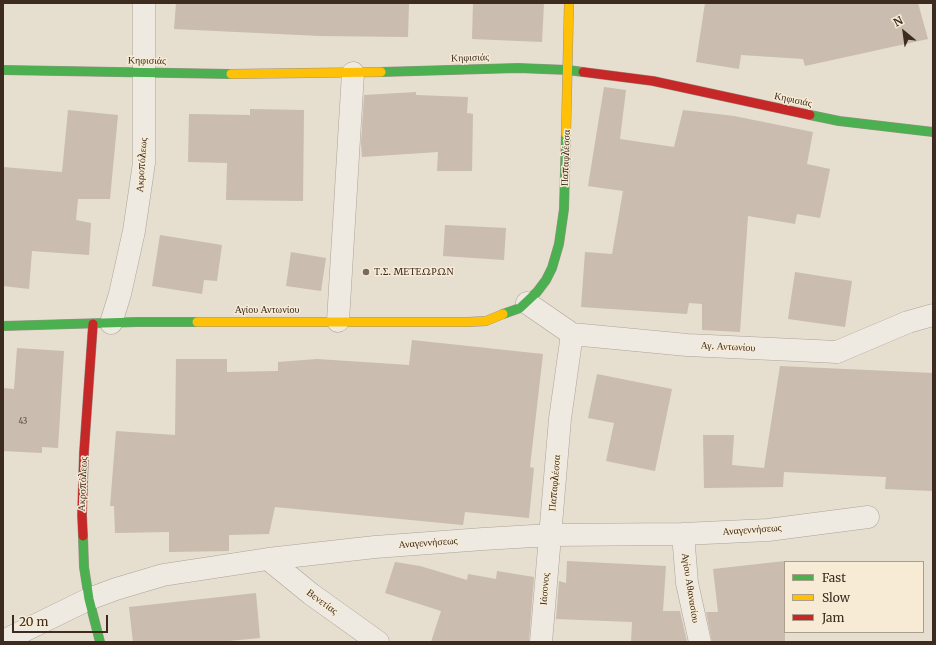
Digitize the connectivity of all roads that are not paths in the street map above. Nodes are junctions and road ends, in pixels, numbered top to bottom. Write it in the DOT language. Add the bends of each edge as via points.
graph roads {
  1 [pos="144,3"];
  2 [pos="569,3"];
  3 [pos="3,70"];
  4 [pos="568,70"];
  5 [pos="145,72"];
  6 [pos="353,73"];
  7 [pos="933,132"];
  8 [pos="527,303"];
  9 [pos="933,315"];
  10 [pos="338,321"];
  11 [pos="102,323"];
  12 [pos="3,326"];
  13 [pos="572,334"];
  14 [pos="868,517"];
  15 [pos="683,534"];
  16 [pos="550,536"];
  17 [pos="268,559"];
  18 [pos="89,599"];
  19 [pos="3,641"];
  20 [pos="100,642"];
  21 [pos="378,642"];
  22 [pos="541,642"];
  23 [pos="700,642"];
  1 -- 5 [label="street, Ακροπόλεως"];
  2 -- 4 [label="street, Παπαφλέσσα"];
  3 -- 5 [label="street, Κηφισιάς"];
  4 -- 6 [label="street, Κηφισιάς" via="518,68"];
  4 -- 7 [label="street, Κηφισιάς" via="653,81 839,121"];
  4 -- 8 [label="street, Παπαφλέσσα" via="564,209 560,244 546,280"];
  5 -- 6 [label="street, Κηφισιάς"];
  5 -- 11 [label="street, Ακροπόλεως" via="144,163 141,186 120,294"];
  6 -- 10 [label="street"];
  8 -- 10 [label="street, Αγίου Αντωνίου" via="513,312 486,321"];
  8 -- 13 [label="street, Αγ. Αντωνίου"];
  9 -- 13 [label="street, Αγ. Αντωνίου" via="908,322 837,352 687,345"];
  10 -- 11 [label="street, Αγίου Αντωνίου"];
  11 -- 12 [label="street, Αγίου Αντωνίου"];
  11 -- 18 [label="street, Ακροπόλεως" via="84,452 82,515 84,567"];
  13 -- 16 [label="street, Παπαφλέσσα" via="560,419"];
  14 -- 15 [label="street, Αναγεννήσεως" via="768,530"];
  15 -- 16 [label="street, Αναγεννήσεως"];
  15 -- 23 [label="street, Αγίου Αθανασίου" via="687,583"];
  16 -- 17 [label="street, Αναγεννήσεως" via="375,547"];
  16 -- 22 [label="street, Ιάσονος"];
  17 -- 18 [label="street, Αναγεννήσεως" via="163,576"];
  17 -- 21 [label="street, Βενετίας" via="311,594"];
  18 -- 19 [label="street, Αναγεννήσεως"];
  18 -- 20 [label="street, Ακροπόλεως"];
}
